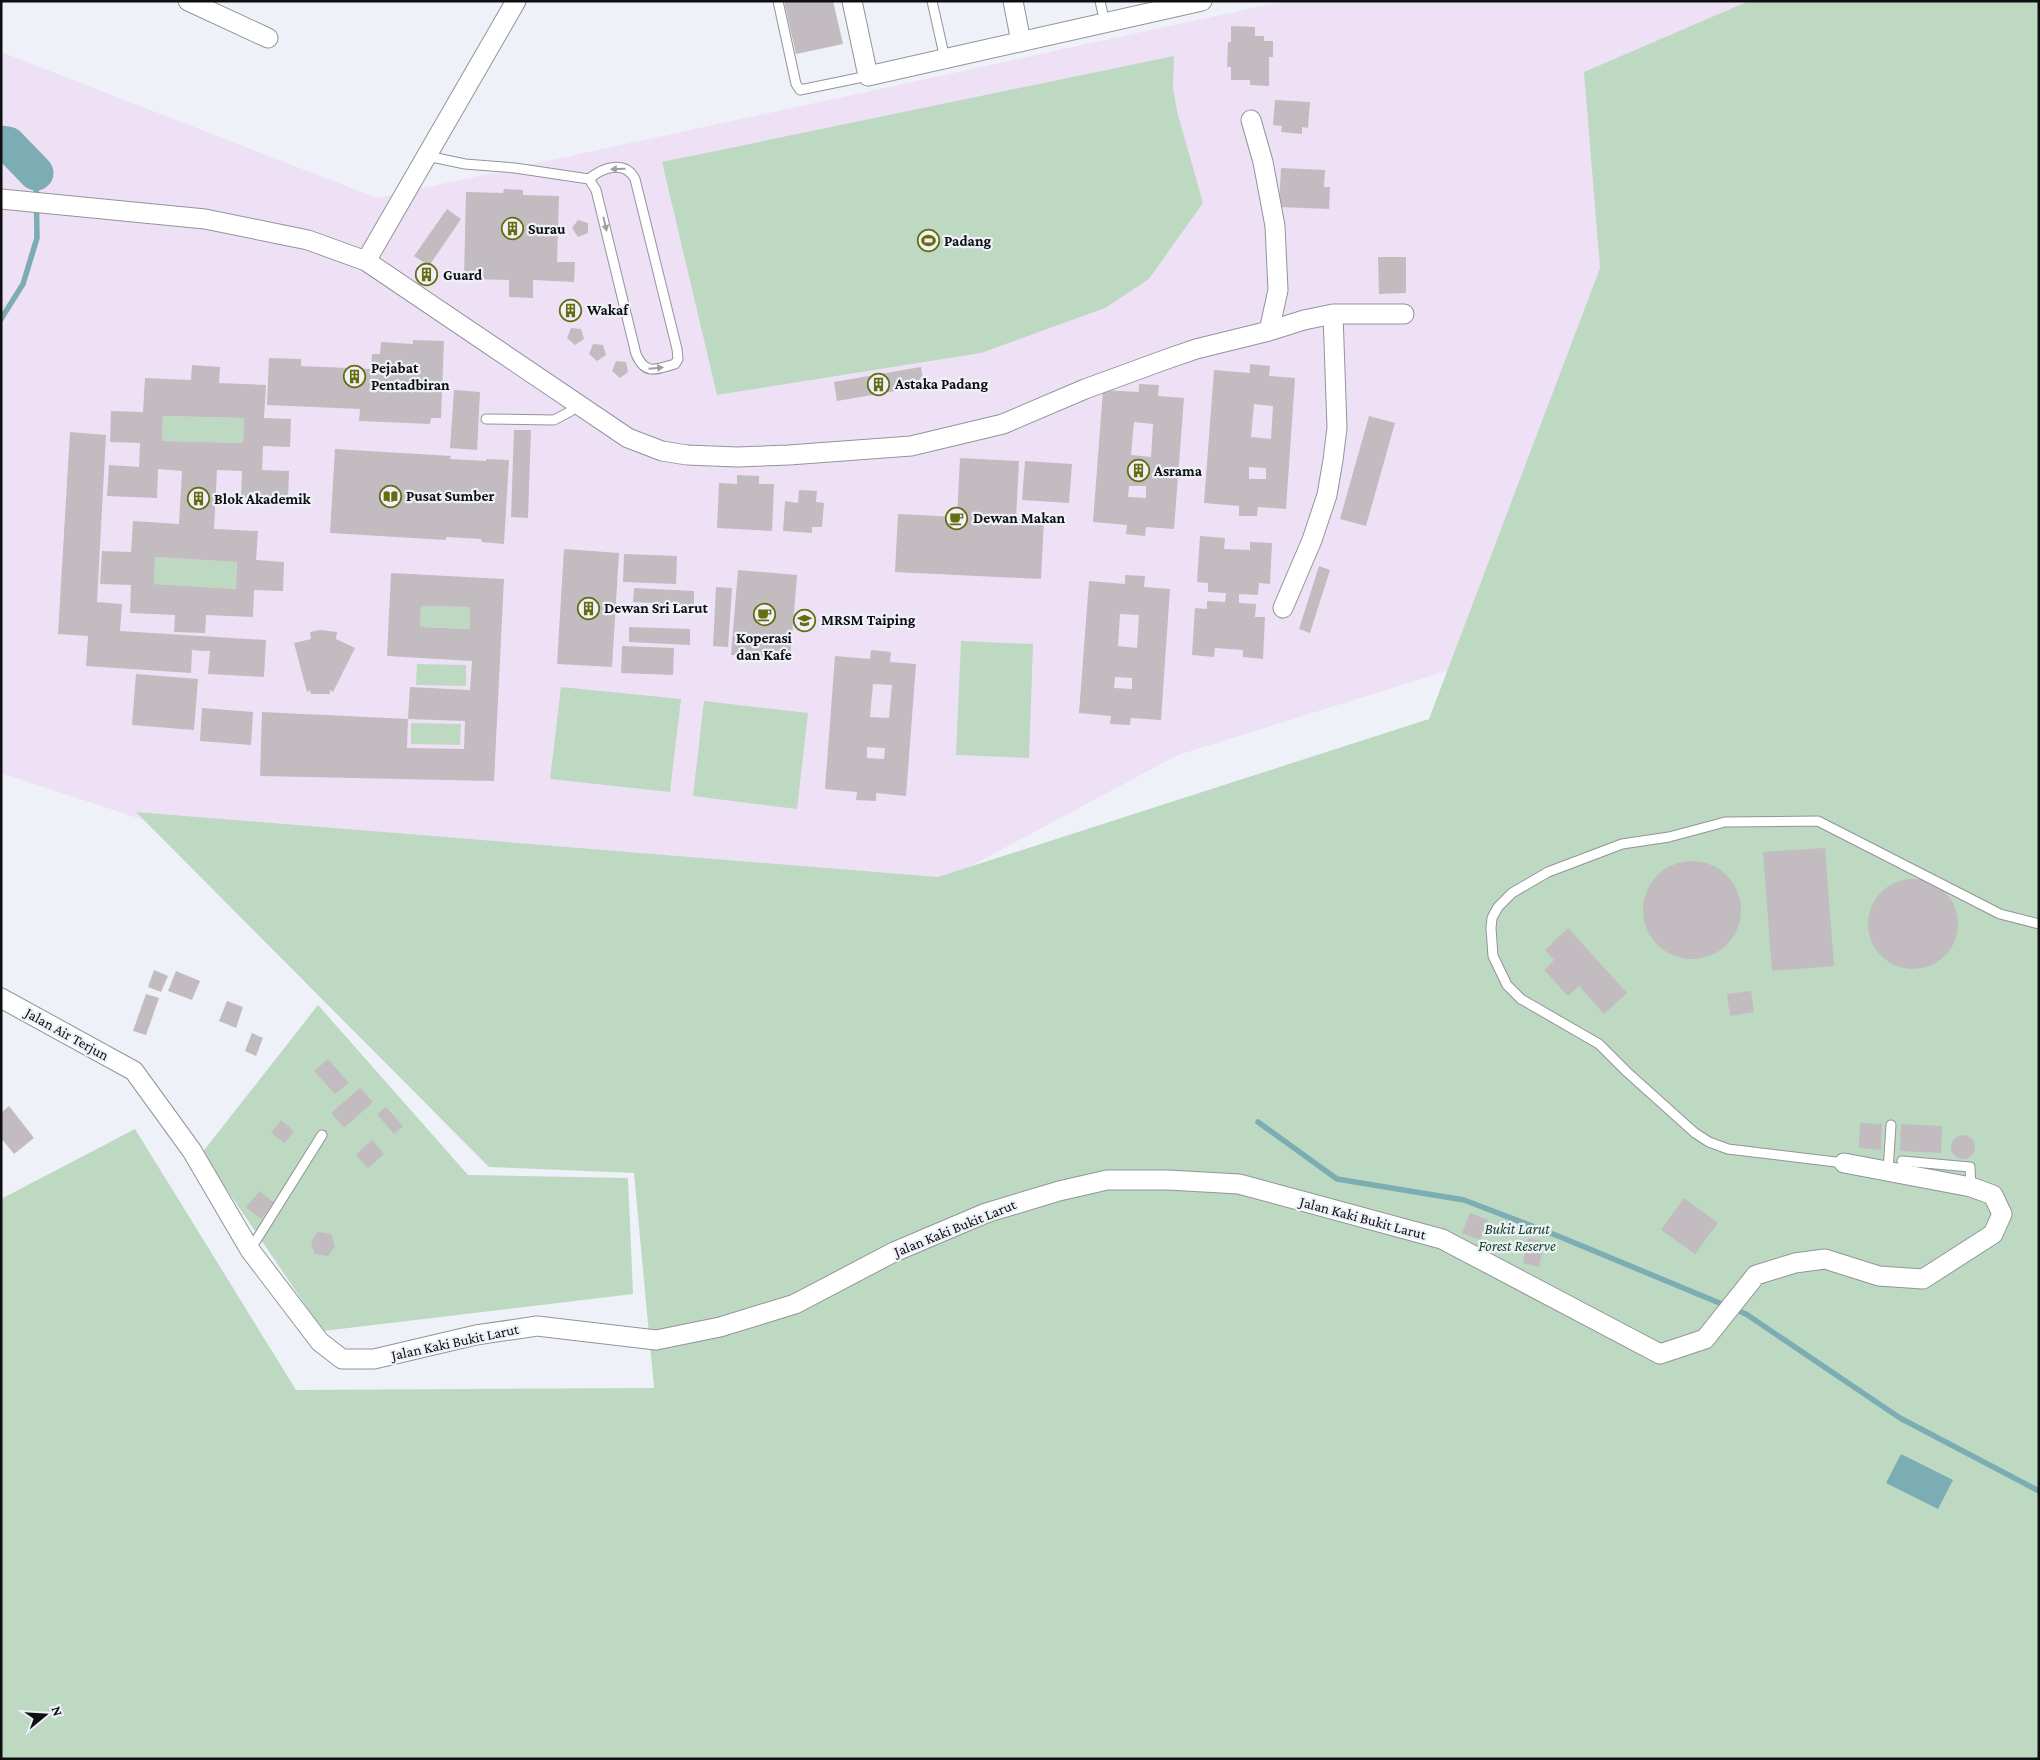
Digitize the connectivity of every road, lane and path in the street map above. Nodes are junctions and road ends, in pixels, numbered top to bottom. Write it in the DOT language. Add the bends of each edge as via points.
graph roads {
  1 [pos="188,1"];
  2 [pos="516,1"];
  3 [pos="778,1"];
  4 [pos="852,1"];
  5 [pos="932,1"];
  6 [pos="1013,1"];
  7 [pos="1100,1"];
  8 [pos="1190,3"];
  9 [pos="1105,23"];
  10 [pos="268,38"];
  11 [pos="1021,42"];
  12 [pos="945,59"];
  13 [pos="868,76"];
  14 [pos="1251,120"];
  15 [pos="427,156"];
  16 [pos="589,178"];
  17 [pos="1,199"];
  18 [pos="366,262"];
  19 [pos="1333,314"];
  20 [pos="1404,314"];
  21 [pos="1269,331"];
  22 [pos="571,399"];
  23 [pos="486,418"];
  24 [pos="1284,608"];
  25 [pos="2039,924"];
  26 [pos="1,998"];
  27 [pos="134,1071"];
  28 [pos="1891,1125"];
  29 [pos="322,1135"];
  30 [pos="1844,1163"];
  31 [pos="1895,1166"];
  32 [pos="250,1250"];
  1 -- 10 [label="street"];
  2 -- 15 [label="street"];
  3 -- 13 [label="lane" via="800,90"];
  4 -- 13 [label="street"];
  5 -- 12 [label="lane"];
  6 -- 11 [label="street"];
  7 -- 9 [label="lane"];
  8 -- 9 [label="street"];
  9 -- 11 [label="street"];
  11 -- 12 [label="street"];
  12 -- 13 [label="street"];
  14 -- 21 [label="street" via="1275,226 1278,290"];
  15 -- 16 [label="lane" via="465,164"];
  15 -- 18 [label="street"];
  16 -- 16 [label="lane, one-way" via="596,190 640,364 654,370 675,364 677,349 632,172 619,167 597,172"];
  17 -- 18 [label="street" via="205,218 308,240"];
  18 -- 22 [label="street"];
  19 -- 20 [label="street"];
  19 -- 21 [label="street"];
  19 -- 24 [label="street" via="1337,428 1333,460 1327,494 1312,540"];
  21 -- 22 [label="street" via="1196,349 1085,389 1003,424 911,446 737,457 662,452 628,438"];
  22 -- 23 [label="lane" via="571,411 554,420"];
  25 -- 30 [label="lane" via="2000,914 1818,821 1725,822 1669,837 1622,844 1548,872 1525,884 1498,907 1492,918 1493,956 1507,986 1521,998 1599,1044 1695,1133 1728,1149"];
  26 -- 27 [label="street, Jalan Air Terjun"];
  27 -- 32 [label="street, Jalan Kaki Bukit Larut" via="192,1151"];
  28 -- 31 [label="lane"];
  29 -- 32 [label="lane"];
  30 -- 31 [label="street, Jalan Kaki Bukit Larut"];
  31 -- 32 [label="street, Jalan Kaki Bukit Larut" via="1993,1195 2002,1214 1993,1234 1923,1279 1879,1276 1826,1259 1795,1263 1756,1275 1705,1339 1660,1354 1442,1239 1239,1184 1107,1180 1059,1190 986,1213 894,1252 795,1304 720,1327 656,1340 537,1326 476,1334 374,1359 342,1359 320,1342"];
}
